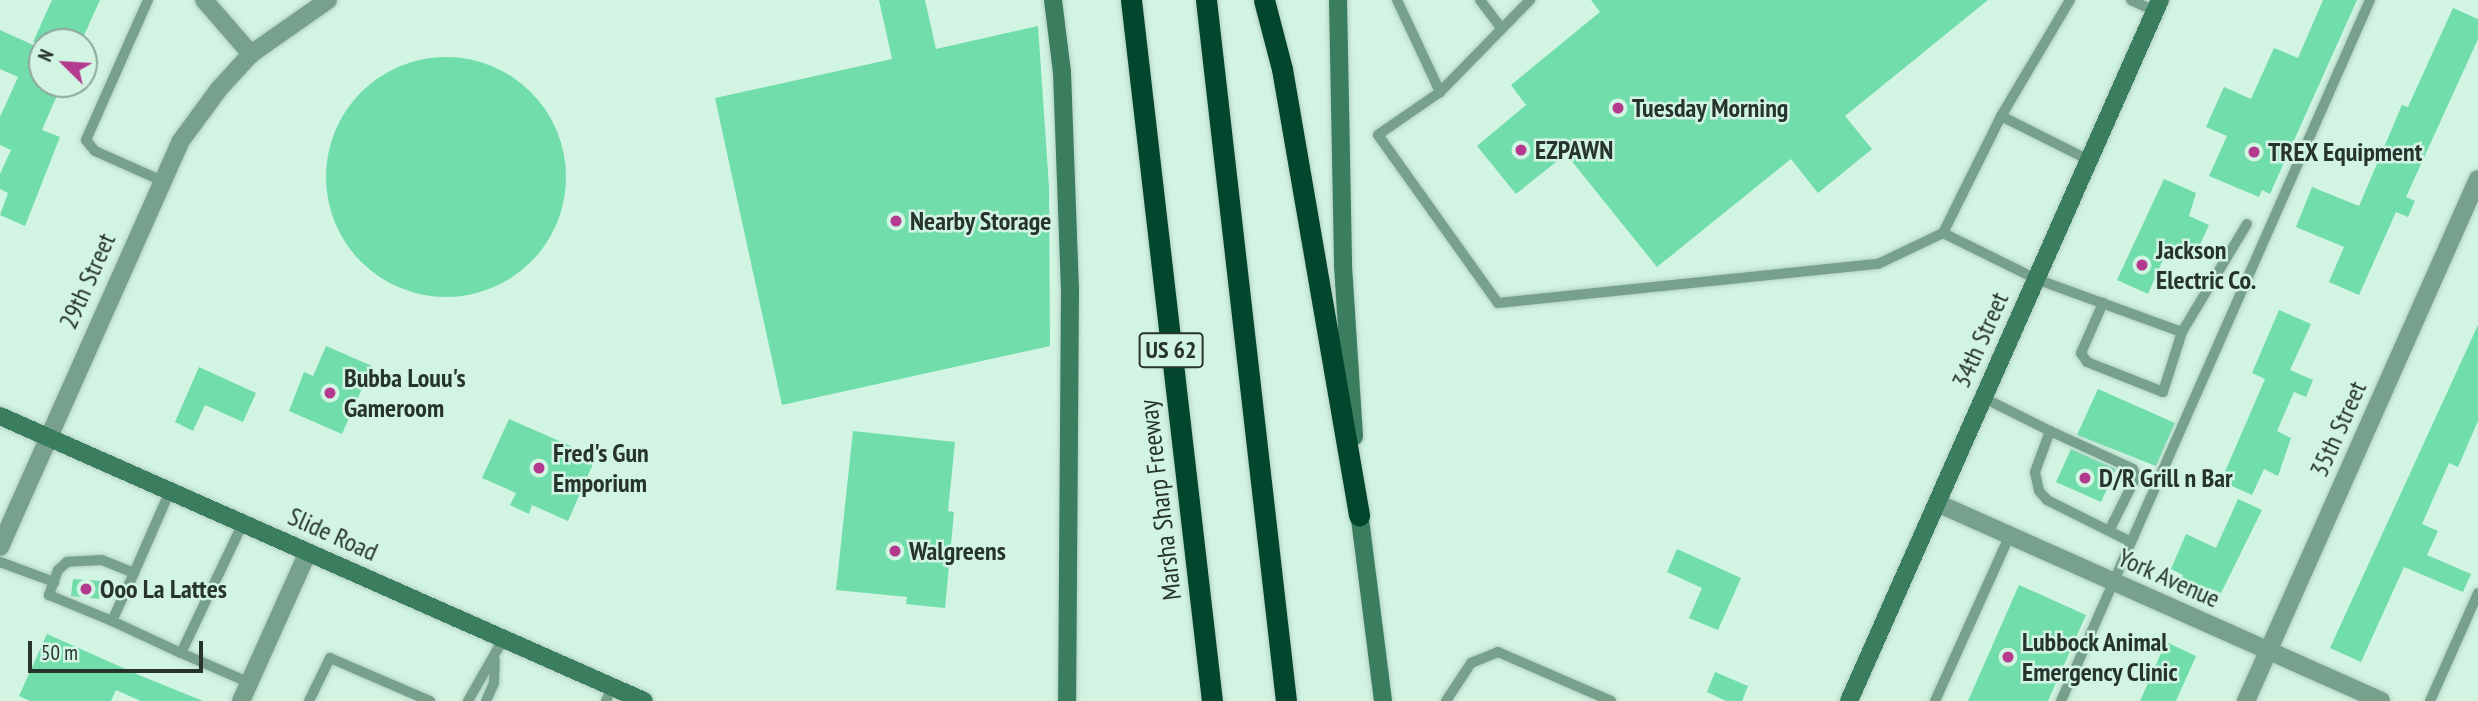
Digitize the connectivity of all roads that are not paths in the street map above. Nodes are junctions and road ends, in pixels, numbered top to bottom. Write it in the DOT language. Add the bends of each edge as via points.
graph roads {
  1 [pos="148,0"];
  2 [pos="204,0"];
  3 [pos="328,0"];
  4 [pos="1053,0"];
  5 [pos="1131,0"];
  6 [pos="1206,0"];
  7 [pos="1264,0"];
  8 [pos="1338,0"];
  9 [pos="1397,0"];
  10 [pos="1480,0"];
  11 [pos="1530,0"];
  12 [pos="2070,0"];
  13 [pos="2131,0"];
  14 [pos="2370,0"];
  15 [pos="2157,5"];
  16 [pos="1502,29"];
  17 [pos="251,54"];
  18 [pos="1440,92"];
  19 [pos="2001,116"];
  20 [pos="2089,160"];
  21 [pos="2478,179"];
  22 [pos="160,180"];
  23 [pos="2248,224"];
  24 [pos="1943,233"];
  25 [pos="2036,279"];
  26 [pos="2103,303"];
  27 [pos="2182,332"];
  28 [pos="1984,398"];
  29 [pos="0,416"];
  30 [pos="2050,431"];
  31 [pos="47,437"];
  32 [pos="170,491"];
  33 [pos="1937,503"];
  34 [pos="1359,515"];
  35 [pos="243,523"];
  36 [pos="2109,531"];
  37 [pos="2010,536"];
  38 [pos="2131,542"];
  39 [pos="0,547"];
  40 [pos="308,552"];
  41 [pos="0,562"];
  42 [pos="134,573"];
  43 [pos="54,582"];
  44 [pos="2114,582"];
  45 [pos="2478,593"];
  46 [pos="112,621"];
  47 [pos="504,638"];
  48 [pos="2269,651"];
  49 [pos="181,653"];
  50 [pos="495,660"];
  51 [pos="250,682"];
  52 [pos="609,694"];
  53 [pos="241,701"];
  54 [pos="309,701"];
  55 [pos="430,701"];
  56 [pos="468,701"];
  57 [pos="486,701"];
  58 [pos="644,701"];
  59 [pos="1067,701"];
  60 [pos="1212,701"];
  61 [pos="1286,701"];
  62 [pos="1383,701"];
  63 [pos="1446,701"];
  64 [pos="1611,701"];
  65 [pos="1849,701"];
  66 [pos="1935,701"];
  67 [pos="2060,701"];
  68 [pos="2246,701"];
  69 [pos="2381,701"];
  70 [pos="2430,701"];
  1 -- 22 [label="lane" via="86,140 95,151"];
  2 -- 17 [label="street"];
  3 -- 17 [label="street, 29th Street"];
  4 -- 59 [label="main road" via="1062,72 1070,288"];
  5 -- 60 [label="highway, Marsha Sharp Freeway / US 62"];
  6 -- 61 [label="highway, US 62"];
  7 -- 34 [label="highway" via="1282,69"];
  8 -- 34 [label="main road" via="1343,266"];
  9 -- 18 [label="lane"];
  10 -- 16 [label="lane"];
  11 -- 16 [label="lane"];
  12 -- 19 [label="lane"];
  13 -- 15 [label="lane"];
  14 -- 38 [label="lane"];
  15 -- 20 [label="main road, 34th Street"];
  16 -- 18 [label="lane"];
  17 -- 22 [label="street, 29th Street" via="197,116"];
  18 -- 24 [label="lane" via="1378,135 1498,303 1878,264"];
  19 -- 20 [label="lane"];
  19 -- 24 [label="lane"];
  20 -- 25 [label="main road, 34th Street"];
  21 -- 48 [label="street, 35th Street"];
  22 -- 31 [label="street, 29th Street"];
  23 -- 27 [label="lane"];
  24 -- 25 [label="lane"];
  25 -- 26 [label="lane"];
  25 -- 28 [label="main road, 34th Street"];
  26 -- 27 [label="lane"];
  26 -- 27 [label="lane" via="2081,353 2087,362 2163,392"];
  28 -- 30 [label="lane"];
  28 -- 33 [label="main road, 34th Street"];
  29 -- 31 [label="main road, Slide Road"];
  30 -- 36 [label="lane" via="2035,472 2039,491"];
  30 -- 36 [label="lane" via="2133,469 2136,477"];
  31 -- 32 [label="main road, Slide Road"];
  31 -- 39 [label="street, 29th Street"];
  32 -- 35 [label="main road, Slide Road"];
  32 -- 42 [label="lane"];
  33 -- 37 [label="street, York Avenue"];
  33 -- 65 [label="main road, 34th Street"];
  34 -- 62 [label="main road"];
  35 -- 40 [label="main road, Slide Road"];
  35 -- 49 [label="lane"];
  36 -- 38 [label="lane"];
  37 -- 44 [label="street, York Avenue"];
  37 -- 66 [label="lane"];
  38 -- 44 [label="lane"];
  40 -- 47 [label="main road, Slide Road"];
  40 -- 51 [label="street"];
  41 -- 43 [label="lane"];
  42 -- 43 [label="lane" via="102,560 81,559 67,562"];
  42 -- 46 [label="lane"];
  43 -- 46 [label="lane" via="49,595"];
  44 -- 48 [label="street, York Avenue"];
  44 -- 67 [label="lane"];
  45 -- 70 [label="lane"];
  46 -- 49 [label="lane"];
  47 -- 50 [label="lane"];
  47 -- 52 [label="main road, Slide Road"];
  48 -- 68 [label="street, 35th Street"];
  48 -- 69 [label="street, York Avenue"];
  49 -- 51 [label="lane"];
  50 -- 56 [label="lane" via="479,677"];
  50 -- 57 [label="lane" via="494,683"];
  51 -- 53 [label="street"];
  52 -- 58 [label="main road, Slide Road"];
  54 -- 55 [label="lane" via="330,658"];
  63 -- 64 [label="lane" via="1471,663 1498,652"];
}
